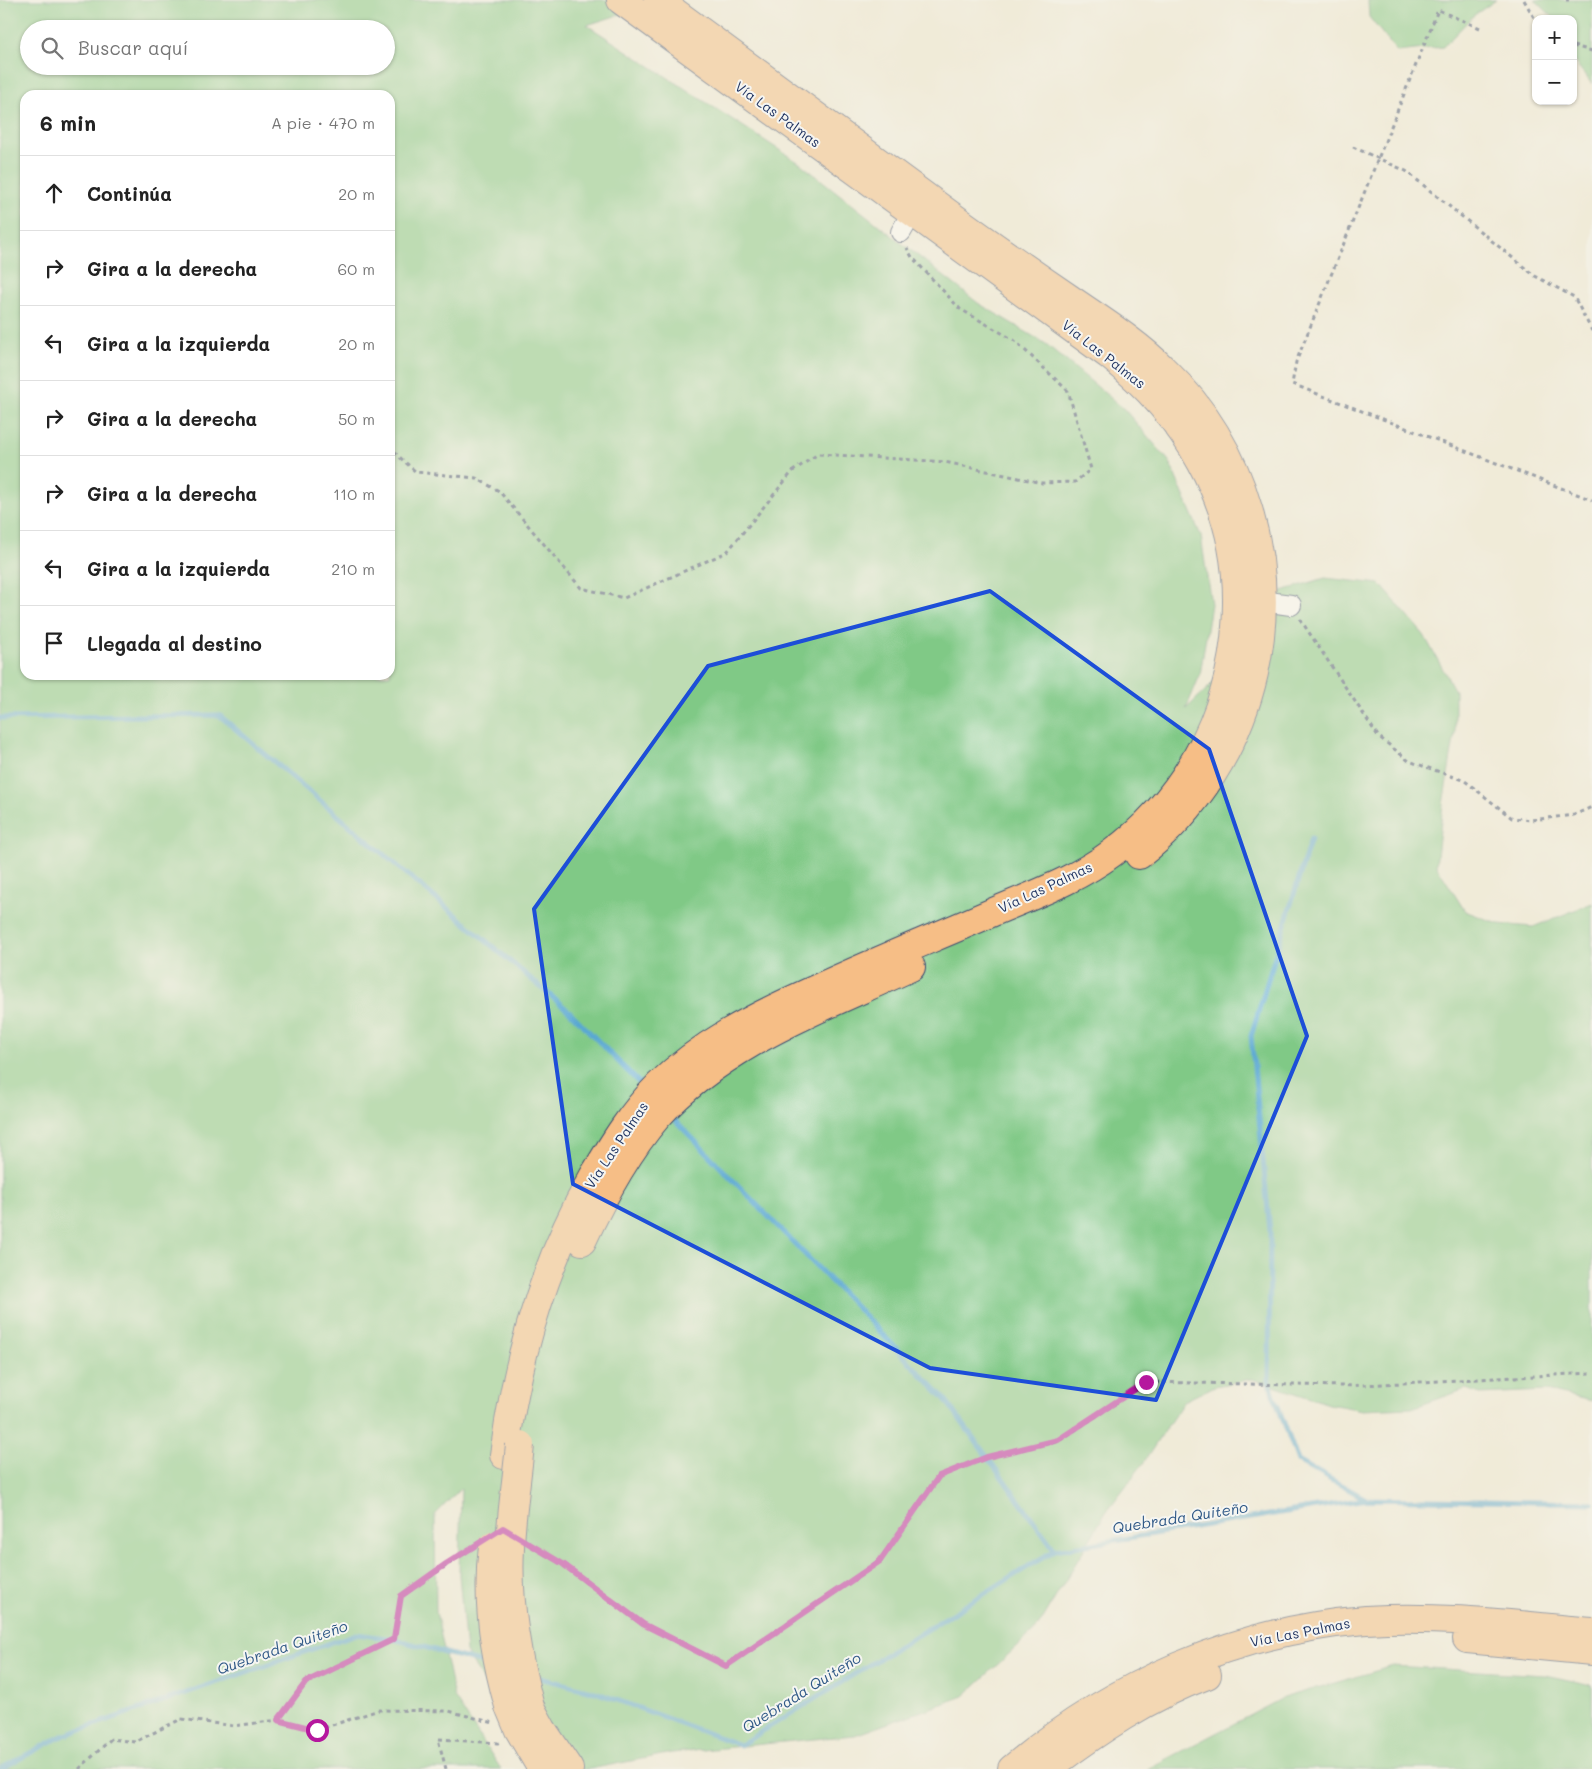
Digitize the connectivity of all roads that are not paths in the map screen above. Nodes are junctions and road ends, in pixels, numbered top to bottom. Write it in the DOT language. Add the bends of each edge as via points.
graph roads {
  1 [pos="621,0"];
  2 [pos="658,0"];
  3 [pos="1262,601"];
  4 [pos="1291,605"];
  5 [pos="512,1450"];
  6 [pos="1592,1632"];
  7 [pos="1592,1651"];
  8 [pos="520,1714"];
  9 [pos="542,1769"];
  10 [pos="569,1769"];
  11 [pos="1012,1769"];
  12 [pos="1047,1769"];
  1 -- 5 [label="highway, Vía Las Palmas" via="906,230 1131,372 1170,413 1187,435 1213,485 1230,538 1235,566 1235,649 1222,704 1208,738 1185,777 1151,819 1110,855 1064,882 753,1018 700,1051 641,1104 602,1162 554,1256 519,1366"];
  2 -- 3 [label="highway, Vía Las Palmas" via="1008,257 1122,334 1166,371 1202,414 1231,463 1257,544"];
  3 -- 4 [label="street"];
  3 -- 5 [label="highway, Vía Las Palmas" via="1257,658 1232,738 1219,763 1186,809 1146,849 1124,866 1075,894 792,1021 744,1046 697,1079 656,1119 610,1187 572,1260 558,1296"];
  5 -- 8 [label="highway, Vía Las Palmas, bridge" via="510,1591"];
  6 -- 11 [label="highway, Vía Las Palmas" via="1401,1619 1321,1625 1271,1635 1163,1672 1065,1728"];
  7 -- 12 [label="highway, Vía Las Palmas" via="1435,1637 1358,1640 1284,1651 1225,1668 1162,1694 1097,1732"];
  8 -- 9 [label="highway, Vía Las Palmas"];
  8 -- 10 [label="highway, Vía Las Palmas" via="542,1729"];
}
